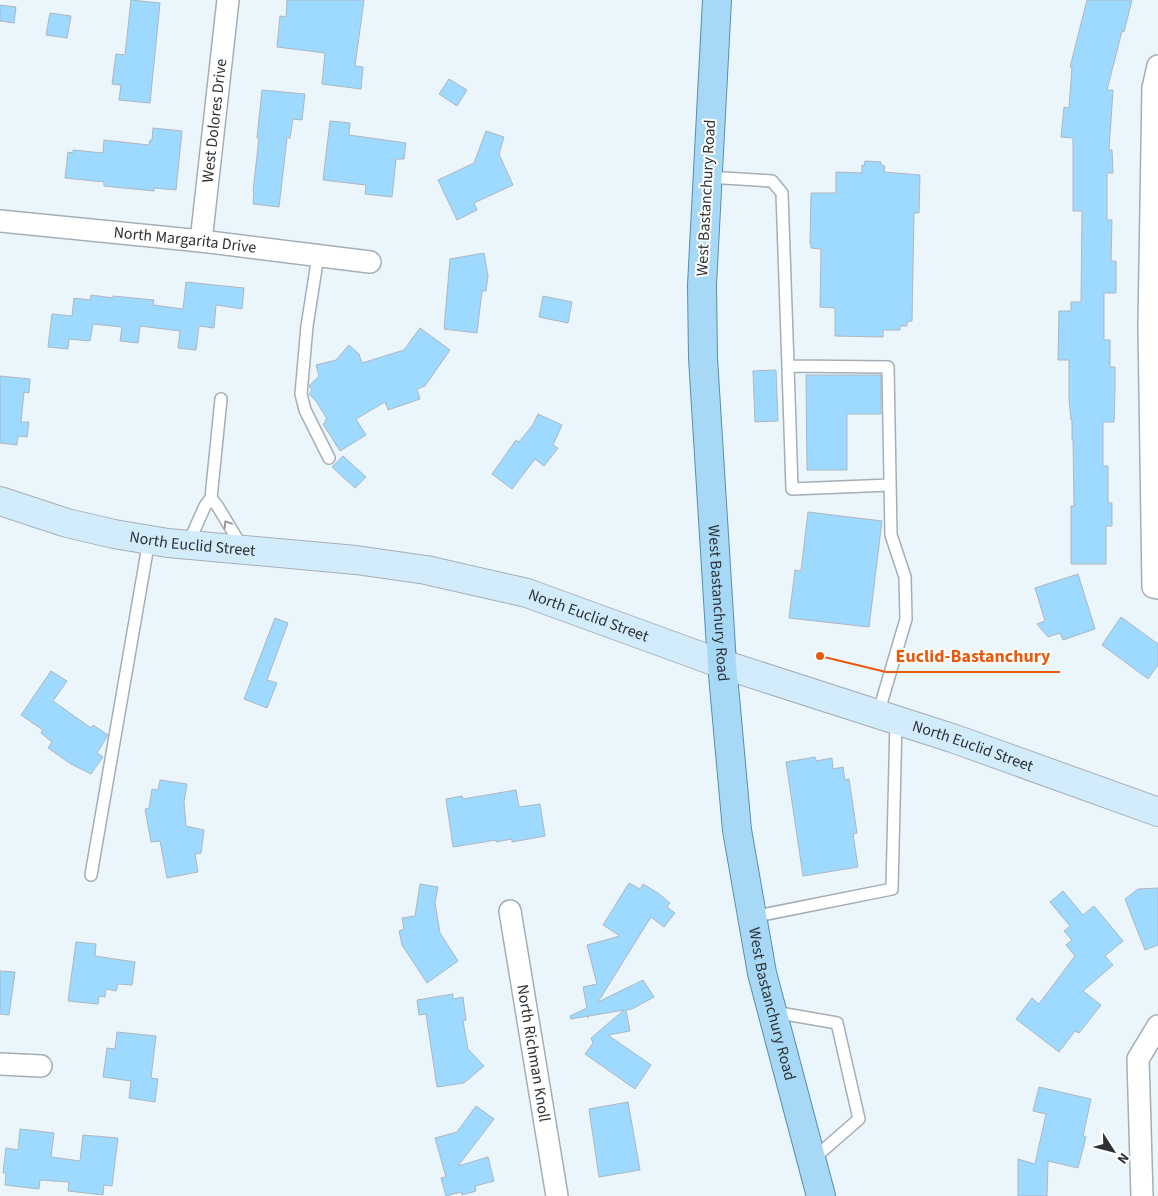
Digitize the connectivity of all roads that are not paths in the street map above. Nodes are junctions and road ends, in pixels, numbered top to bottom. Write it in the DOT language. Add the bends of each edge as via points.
graph roads {
  1 [pos="228,0"];
  2 [pos="717,0"];
  3 [pos="1158,66"];
  4 [pos="707,177"];
  5 [pos="0,221"];
  6 [pos="200,241"];
  7 [pos="318,256"];
  8 [pos="370,262"];
  9 [pos="1153,325"];
  10 [pos="788,366"];
  11 [pos="221,399"];
  12 [pos="329,458"];
  13 [pos="890,486"];
  14 [pos="211,498"];
  15 [pos="0,501"];
  16 [pos="149,540"];
  17 [pos="187,545"];
  18 [pos="244,550"];
  19 [pos="1156,588"];
  20 [pos="722,664"];
  21 [pos="887,717"];
  22 [pos="1158,812"];
  23 [pos="91,874"];
  24 [pos="510,911"];
  25 [pos="752,917"];
  26 [pos="772,1012"];
  27 [pos="1158,1026"];
  28 [pos="0,1064"];
  29 [pos="41,1066"];
  30 [pos="811,1160"];
  31 [pos="557,1196"];
  32 [pos="821,1196"];
  33 [pos="1142,1196"];
  1 -- 6 [label="street, West Dolores Drive"];
  2 -- 4 [label="main road, West Bastanchury Road"];
  3 -- 9 [label="street" via="1153,88"];
  4 -- 10 [label="lane" via="772,181 782,193"];
  4 -- 20 [label="main road, West Bastanchury Road" via="702,285 703,358"];
  5 -- 6 [label="street, North Margarita Drive"];
  6 -- 7 [label="street, North Margarita Drive"];
  7 -- 8 [label="street, North Margarita Drive"];
  7 -- 12 [label="lane" via="301,394 305,410"];
  9 -- 19 [label="street"];
  10 -- 13 [label="lane" via="888,367"];
  10 -- 13 [label="lane" via="792,489"];
  11 -- 14 [label="lane"];
  13 -- 21 [label="lane" via="891,535 905,577 906,619"];
  14 -- 17 [label="lane"];
  18 -- 14 [label="lane, one-way"];
  15 -- 16 [label="main road, North Euclid Street" via="67,523"];
  16 -- 17 [label="main road, North Euclid Street"];
  16 -- 23 [label="lane"];
  17 -- 18 [label="main road, North Euclid Street"];
  18 -- 20 [label="main road, North Euclid Street" via="426,570 527,593"];
  20 -- 21 [label="main road, North Euclid Street"];
  20 -- 25 [label="main road, West Bastanchury Road" via="737,830"];
  21 -- 22 [label="main road, North Euclid Street"];
  21 -- 25 [label="lane" via="892,889"];
  24 -- 31 [label="street, North Richman Knoll"];
  25 -- 26 [label="main road, West Bastanchury Road"];
  26 -- 30 [label="main road, West Bastanchury Road"];
  26 -- 30 [label="lane" via="838,1024 859,1119"];
  27 -- 33 [label="street" via="1138,1059"];
  28 -- 29 [label="street"];
  30 -- 32 [label="main road, West Bastanchury Road"];
}
